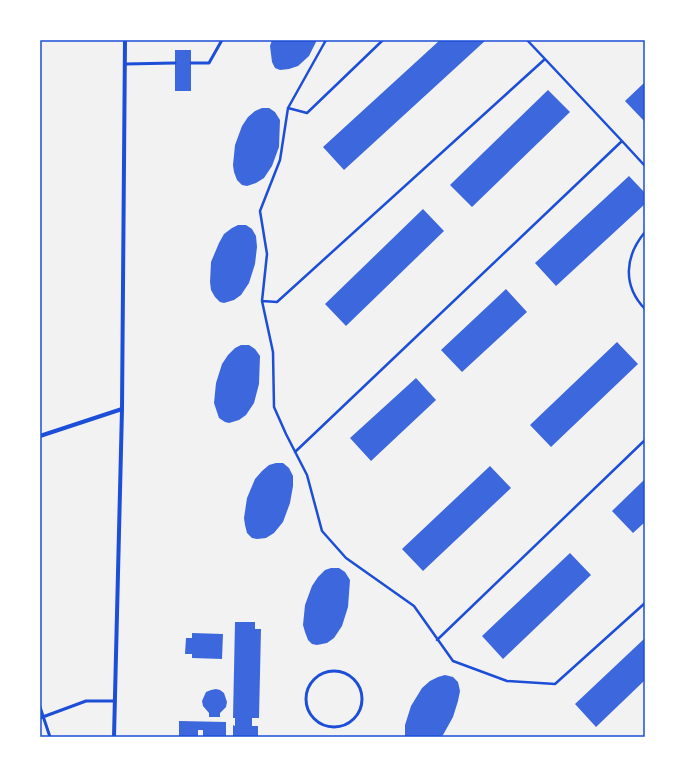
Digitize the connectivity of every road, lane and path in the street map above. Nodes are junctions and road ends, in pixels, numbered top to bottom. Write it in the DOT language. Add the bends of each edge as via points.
graph roads {
  1 [pos="125,40"];
  2 [pos="222,40"];
  3 [pos="326,40"];
  4 [pos="383,40"];
  5 [pos="527,40"];
  6 [pos="545,59"];
  7 [pos="175,63"];
  8 [pos="191,63"];
  9 [pos="125,64"];
  10 [pos="288,108"];
  11 [pos="622,141"];
  12 [pos="645,166"];
  13 [pos="645,232"];
  14 [pos="262,301"];
  15 [pos="645,309"];
  16 [pos="122,410"];
  17 [pos="40,436"];
  18 [pos="645,440"];
  19 [pos="295,452"];
  20 [pos="645,603"];
  21 [pos="437,640"];
  22 [pos="353,678"];
  23 [pos="115,701"];
  24 [pos="40,707"];
  25 [pos="42,717"];
  26 [pos="50,737"];
  27 [pos="114,737"];
  1 -- 9 [label="street"];
  2 -- 8 [label="lane" via="209,63"];
  3 -- 10 [label="path"];
  4 -- 10 [label="path" via="308,113"];
  5 -- 6 [label="path"];
  6 -- 11 [label="path"];
  6 -- 14 [label="path" via="277,302"];
  7 -- 9 [label="lane"];
  9 -- 16 [label="street"];
  10 -- 14 [label="path" via="280,160 260,211 267,254"];
  11 -- 12 [label="path"];
  11 -- 19 [label="path"];
  13 -- 15 [label="path" via="632,251 629,261 630,284"];
  14 -- 19 [label="path" via="273,352 274,407"];
  16 -- 17 [label="street"];
  16 -- 23 [label="street"];
  18 -- 21 [label="path"];
  19 -- 21 [label="path" via="307,475 322,531 346,558 414,606"];
  20 -- 21 [label="path" via="555,684 507,680 470,668 453,661"];
  22 -- 22 [label="lane" via="339,671 331,671 316,677 311,683 306,698 307,706 321,724 344,724 356,715 360,708 361,692"];
  23 -- 25 [label="lane" via="86,701"];
  23 -- 27 [label="street"];
  24 -- 25 [label="lane"];
  25 -- 26 [label="lane"];
}
